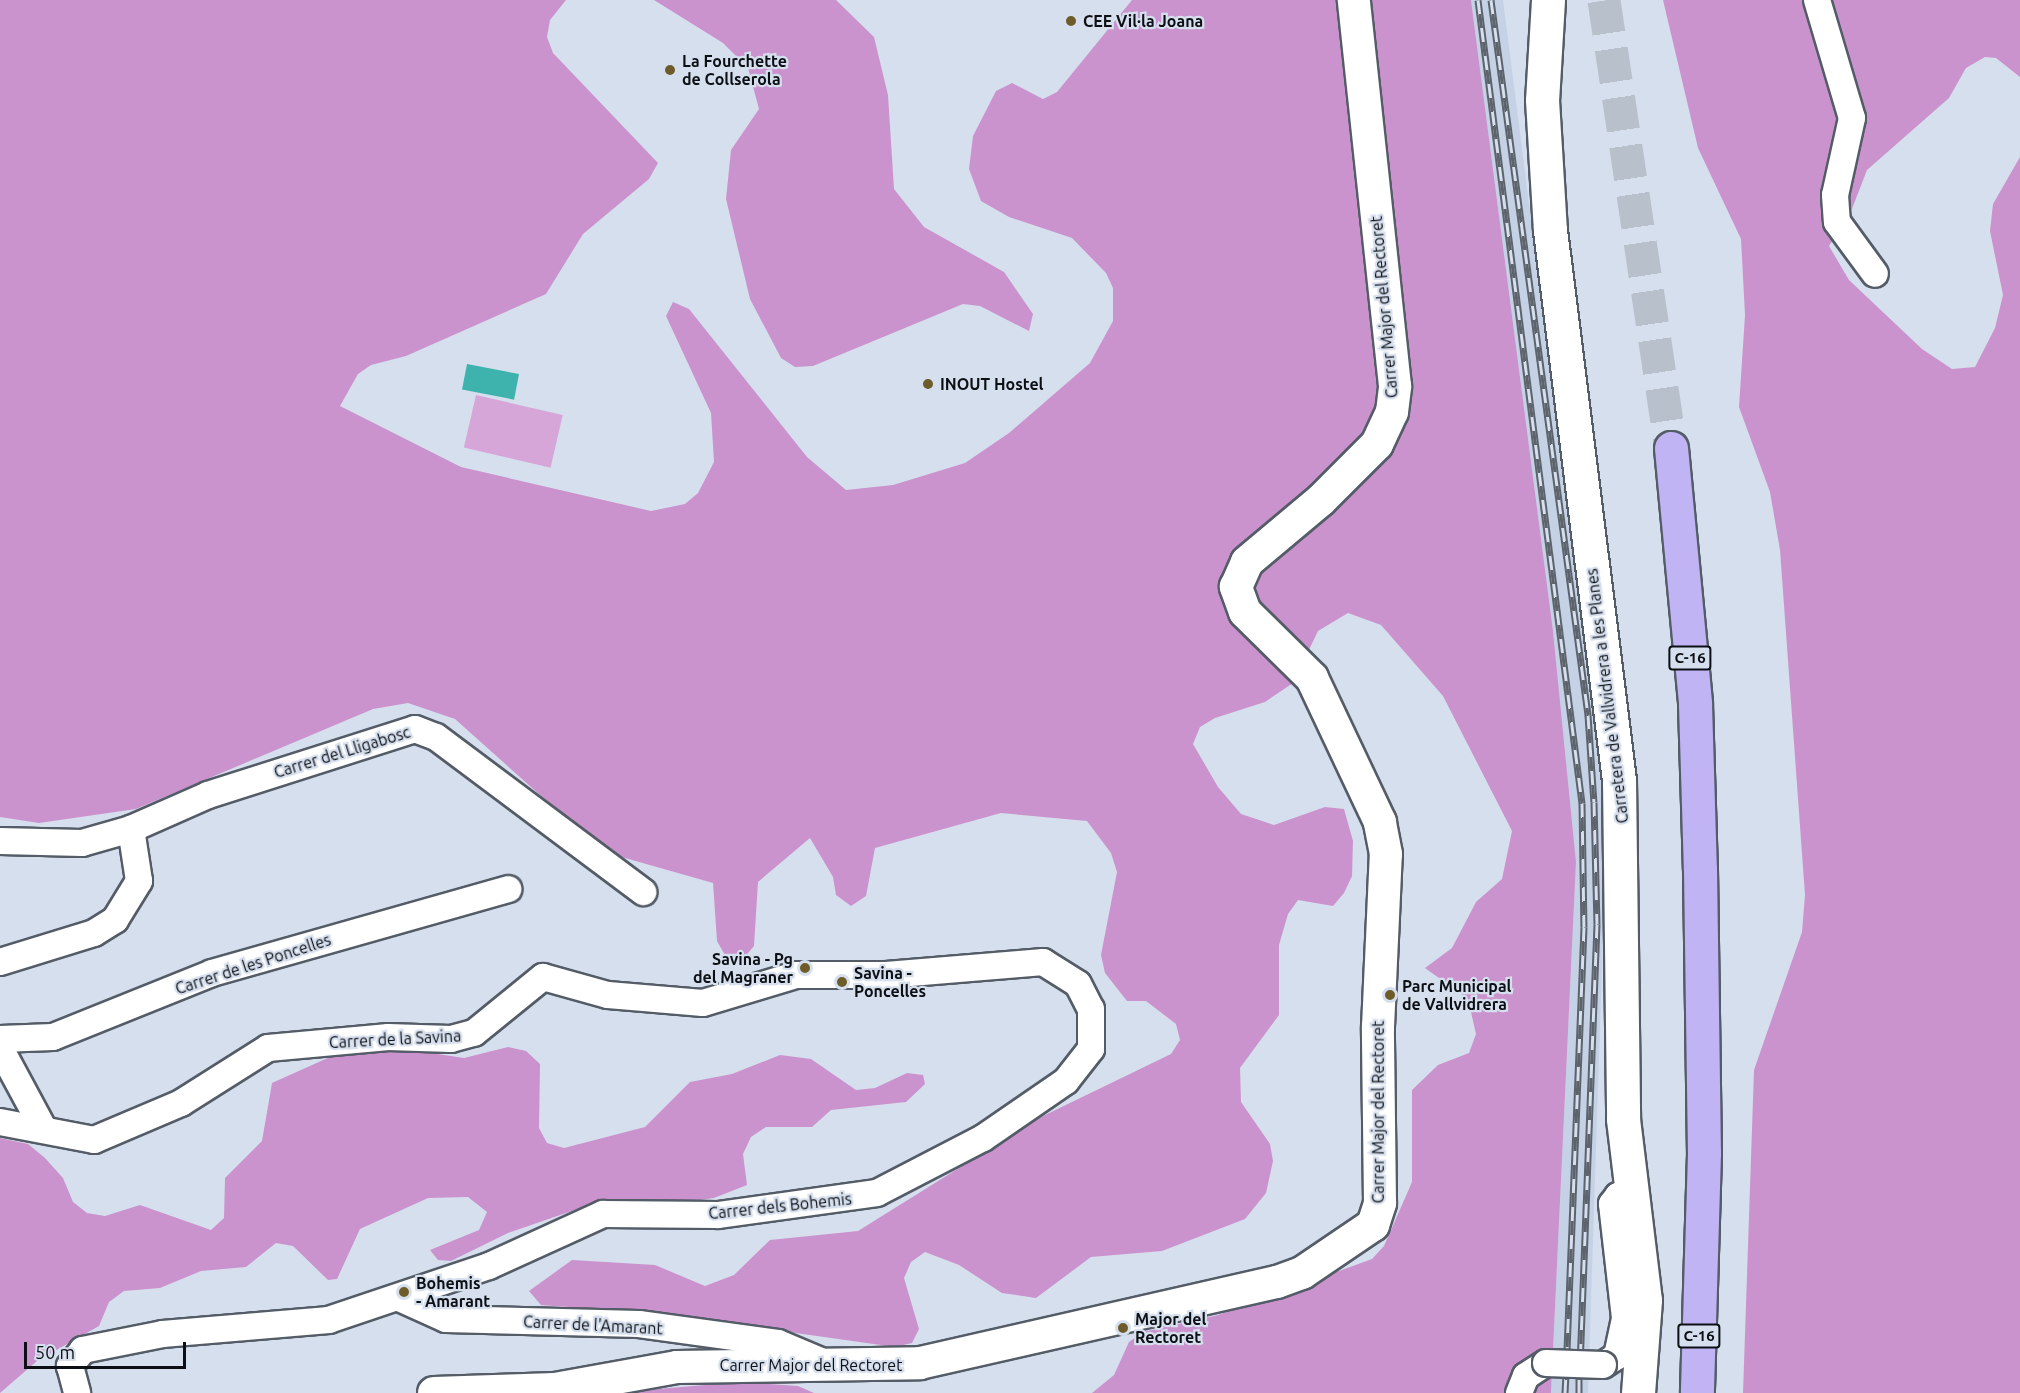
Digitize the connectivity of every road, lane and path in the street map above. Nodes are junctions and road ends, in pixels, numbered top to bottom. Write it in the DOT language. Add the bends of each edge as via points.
graph roads {
  1 [pos="1354,0"];
  2 [pos="1548,0"];
  3 [pos="1817,0"];
  4 [pos="1875,274"];
  5 [pos="1671,448"];
  6 [pos="131,829"];
  7 [pos="0,841"];
  8 [pos="508,889"];
  9 [pos="644,891"];
  10 [pos="0,962"];
  11 [pos="781,977"];
  12 [pos="0,1039"];
  13 [pos="0,1048"];
  14 [pos="0,1122"];
  15 [pos="43,1128"];
  16 [pos="1631,1193"];
  17 [pos="399,1298"];
  18 [pos="823,1362"];
  19 [pos="77,1393"];
  20 [pos="434,1393"];
  21 [pos="1519,1393"];
  22 [pos="1638,1393"];
  23 [pos="1697,1393"];
  1 -- 18 [label="street, Carrer Major del Rectoret" via="1395,386 1392,412 1377,444 1322,500 1247,562 1236,587 1245,612 1312,678 1380,822 1386,854 1378,1214 1358,1239 1277,1282 920,1363"];
  2 -- 16 [label="main road, Carretera de Vallvidrera a les Planes" via="1542,100 1550,230 1620,790 1623,1119"];
  3 -- 4 [label="street" via="1852,117 1835,195 1837,222"];
  5 -- 23 [label="highway, C-16" via="1695,704 1700,857 1704,1153"];
  6 -- 7 [label="street, Carrer del Lligabosc" via="59,845"];
  6 -- 9 [label="street, Carrer del Lligabosc" via="208,795 415,729 436,737"];
  6 -- 10 [label="street" via="139,881 115,920 94,933"];
  8 -- 12 [label="street, Carrer de les Poncelles" via="212,973 53,1037"];
  11 -- 15 [label="street, Carrer de la Savina" via="703,1003 608,995 543,977 531,983 495,1021 463,1037 388,1037 268,1048 181,1103 100,1138 82,1142"];
  11 -- 17 [label="street, Carrer dels Bohemis" via="1043,962 1068,974 1086,996 1094,1022 1091,1049 1076,1072 1037,1106 877,1193 718,1215 603,1214 489,1266"];
  13 -- 15 [label="street"];
  14 -- 15 [label="street"];
  16 -- 21 [label="street, bridge" via="1618,1196 1612,1204 1625,1318 1617,1356 1604,1365 1546,1363 1526,1376"];
  16 -- 22 [label="main road, Carretera de Vallvidrera a les Planes" via="1646,1300"];
  17 -- 18 [label="street, Carrer de l'Amarant" via="446,1318 639,1324 778,1343"];
  17 -- 19 [label="street, Carrer dels Bohemis" via="329,1320 163,1334 82,1350 70,1366"];
  18 -- 20 [label="street, Carrer Major del Rectoret" via="677,1367 555,1389"];
}
